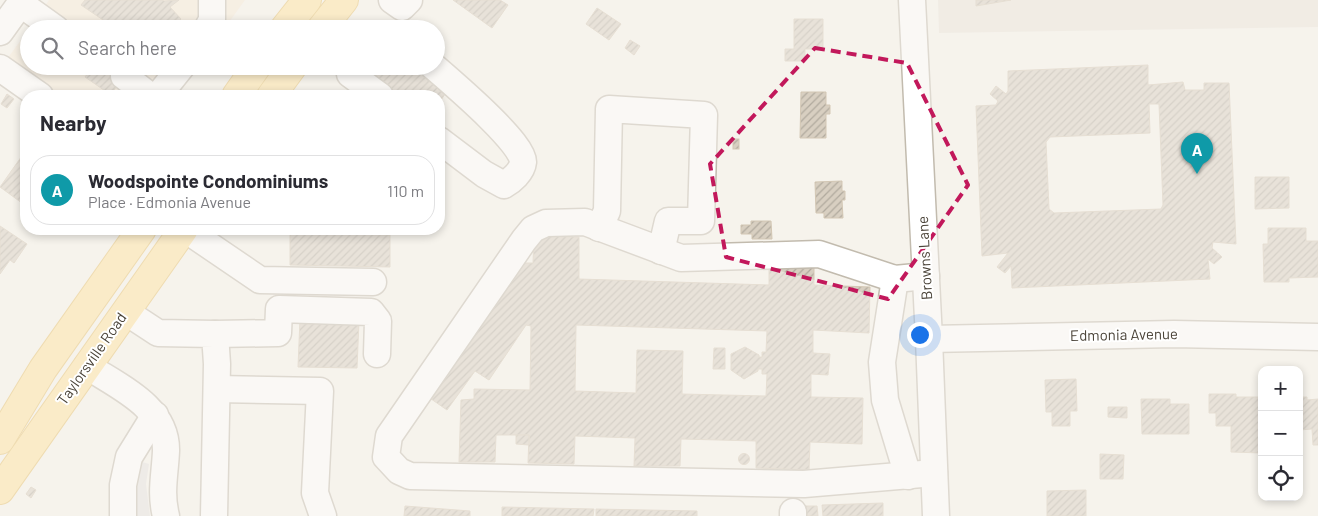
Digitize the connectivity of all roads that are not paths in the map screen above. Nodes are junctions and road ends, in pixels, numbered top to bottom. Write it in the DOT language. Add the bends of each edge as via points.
graph roads {
  1 [pos="212,0"];
  2 [pos="344,0"];
  3 [pos="392,0"];
  4 [pos="409,0"];
  5 [pos="912,0"];
  6 [pos="22,2"];
  7 [pos="302,2"];
  8 [pos="45,20"];
  9 [pos="212,20"];
  10 [pos="290,20"];
  11 [pos="317,20"];
  12 [pos="330,20"];
  13 [pos="0,32"];
  14 [pos="0,68"];
  15 [pos="175,75"];
  16 [pos="251,75"];
  17 [pos="286,75"];
  18 [pos="351,75"];
  19 [pos="443,75"];
  20 [pos="124,76"];
  21 [pos="31,90"];
  22 [pos="142,90"];
  23 [pos="163,90"];
  24 [pos="240,90"];
  25 [pos="276,90"];
  26 [pos="372,90"];
  27 [pos="445,145"];
  28 [pos="599,228"];
  29 [pos="138,235"];
  30 [pos="181,235"];
  31 [pos="194,235"];
  32 [pos="661,251"];
  33 [pos="926,276"];
  34 [pos="895,279"];
  35 [pos="373,282"];
  36 [pos="126,312"];
  37 [pos="216,334"];
  38 [pos="1318,337"];
  39 [pos="929,339"];
  40 [pos="377,354"];
  41 [pos="87,366"];
  42 [pos="216,389"];
  43 [pos="155,415"];
  44 [pos="0,440"];
  45 [pos="934,473"];
  46 [pos="908,476"];
  47 [pos="0,490"];
  48 [pos="123,516"];
  49 [pos="166,516"];
  50 [pos="214,516"];
  51 [pos="323,516"];
  52 [pos="936,516"];
  1 -- 9 [label="street"];
  2 -- 12 [label="main road"];
  3 -- 4 [label="street" via="402,7"];
  5 -- 33 [label="street, Browns Lane"];
  6 -- 8 [label="street"];
  6 -- 13 [label="street"];
  7 -- 10 [label="main road"];
  7 -- 11 [label="street"];
  14 -- 21 [label="street"];
  15 -- 23 [label="street"];
  16 -- 24 [label="main road"];
  17 -- 25 [label="main road"];
  18 -- 26 [label="street"];
  19 -- 27 [label="street" via="486,114 522,154 523,164 513,179 504,185"];
  20 -- 22 [label="street"];
  28 -- 32 [label="street"];
  28 -- 32 [label="street" via="608,211 609,109 704,115 701,221 668,221"];
  28 -- 46 [label="street" via="585,222 546,224 533,229 389,436 386,457 398,471 410,476 804,484"];
  29 -- 44 [label="main road" via="43,369"];
  30 -- 36 [label="main road, Taylorsville Road"];
  31 -- 35 [label="street" via="260,280"];
  32 -- 34 [label="street" via="681,258 819,254"];
  33 -- 34 [label="street"];
  33 -- 39 [label="street, Browns Lane"];
  34 -- 46 [label="street" via="882,362 885,400"];
  36 -- 37 [label="street" via="158,333"];
  36 -- 41 [label="main road, Taylorsville Road"];
  37 -- 40 [label="street" via="278,333 279,309 371,312 378,321"];
  37 -- 42 [label="street"];
  38 -- 39 [label="street, Edmonia Avenue" via="1174,334"];
  39 -- 45 [label="street, Browns Lane"];
  41 -- 43 [label="street"];
  41 -- 47 [label="main road, Taylorsville Road"];
  42 -- 50 [label="street"];
  42 -- 51 [label="street" via="320,391 315,494"];
  43 -- 48 [label="street" via="130,457 123,485"];
  43 -- 49 [label="street" via="164,431 163,503"];
  45 -- 46 [label="street"];
  45 -- 52 [label="street, Browns Lane"];
}
